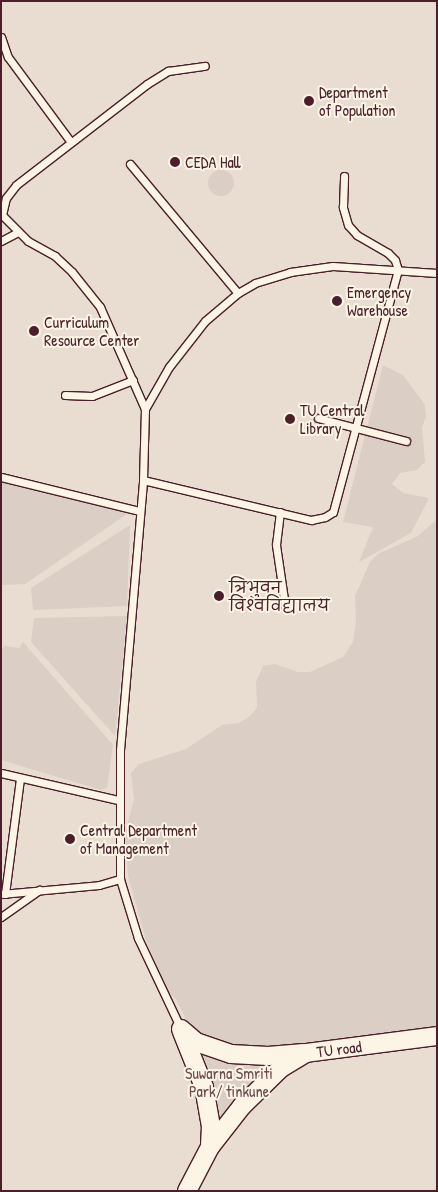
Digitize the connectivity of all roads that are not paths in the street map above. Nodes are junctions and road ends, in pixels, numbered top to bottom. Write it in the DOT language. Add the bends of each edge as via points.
graph roads {
  1 [pos="1,37"];
  2 [pos="205,66"];
  3 [pos="71,142"];
  4 [pos="130,164"];
  5 [pos="344,176"];
  6 [pos="2,214"];
  7 [pos="18,232"];
  8 [pos="1,241"];
  9 [pos="398,270"];
  10 [pos="437,273"];
  11 [pos="238,293"];
  12 [pos="133,380"];
  13 [pos="65,395"];
  14 [pos="145,409"];
  15 [pos="318,418"];
  16 [pos="356,428"];
  17 [pos="406,441"];
  18 [pos="1,477"];
  19 [pos="144,480"];
  20 [pos="139,511"];
  21 [pos="280,512"];
  22 [pos="285,606"];
  23 [pos="1,773"];
  24 [pos="20,778"];
  25 [pos="118,800"];
  26 [pos="120,879"];
  27 [pos="40,890"];
  28 [pos="3,894"];
  29 [pos="1,917"];
  30 [pos="181,1029"];
  31 [pos="437,1036"];
  32 [pos="306,1053"];
  33 [pos="210,1147"];
  34 [pos="187,1191"];
  1 -- 3 [label="lane" via="8,57"];
  2 -- 3 [label="lane" via="168,71"];
  3 -- 6 [label="lane" via="16,185 6,198"];
  4 -- 11 [label="lane"];
  5 -- 9 [label="lane" via="343,207 348,225 357,235 388,253"];
  6 -- 7 [label="lane"];
  7 -- 8 [label="lane"];
  7 -- 12 [label="lane" via="55,256 87,288 100,307"];
  9 -- 10 [label="lane"];
  9 -- 11 [label="lane" via="333,266 311,268 272,276"];
  9 -- 16 [label="lane"];
  11 -- 14 [label="lane" via="188,341 154,389"];
  12 -- 13 [label="lane" via="92,396"];
  12 -- 14 [label="lane"];
  14 -- 19 [label="lane"];
  15 -- 16 [label="lane"];
  16 -- 17 [label="lane"];
  16 -- 21 [label="lane" via="333,512 325,518 311,520"];
  18 -- 20 [label="lane"];
  19 -- 20 [label="lane"];
  19 -- 21 [label="lane"];
  20 -- 25 [label="lane"];
  21 -- 22 [label="lane" via="276,545"];
  23 -- 24 [label="lane"];
  24 -- 25 [label="lane"];
  24 -- 28 [label="lane"];
  25 -- 26 [label="lane"];
  26 -- 27 [label="lane"];
  26 -- 30 [label="lane" via="138,938"];
  27 -- 28 [label="lane"];
  27 -- 29 [label="lane"];
  30 -- 32 [label="street" via="196,1042 231,1054"];
  30 -- 33 [label="street" via="204,1088 211,1126"];
  31 -- 32 [label="street, TU road"];
  32 -- 33 [label="street, TU road" via="262,1085"];
  33 -- 34 [label="street, TU road"];
}
